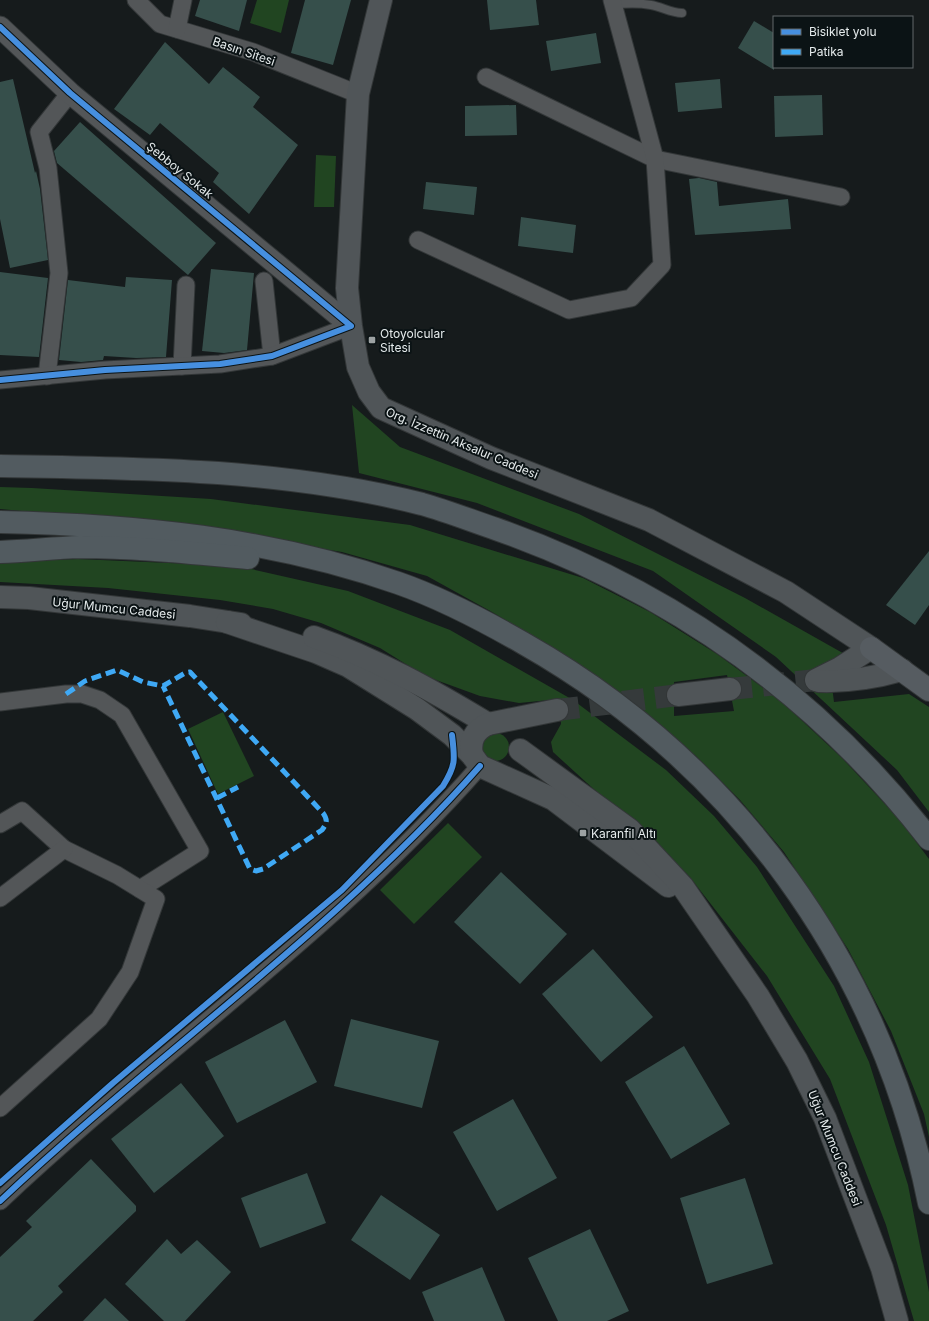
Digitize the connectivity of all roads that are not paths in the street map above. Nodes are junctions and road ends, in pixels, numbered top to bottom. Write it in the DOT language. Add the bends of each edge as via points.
graph roads {
  1 [pos="136,0"];
  2 [pos="183,0"];
  3 [pos="381,0"];
  4 [pos="612,3"];
  5 [pos="682,13"];
  6 [pos="0,27"];
  7 [pos="177,29"];
  8 [pos="486,77"];
  9 [pos="70,93"];
  10 [pos="358,94"];
  11 [pos="655,160"];
  12 [pos="841,197"];
  13 [pos="418,240"];
  14 [pos="264,281"];
  15 [pos="186,285"];
  16 [pos="351,326"];
  17 [pos="272,356"];
  18 [pos="182,366"];
  19 [pos="47,376"];
  20 [pos="0,380"];
  21 [pos="0,466"];
  22 [pos="0,522"];
  23 [pos="0,552"];
  24 [pos="329,562"];
  25 [pos="0,597"];
  26 [pos="227,622"];
  27 [pos="871,648"];
  28 [pos="902,670"];
  29 [pos="730,689"];
  30 [pos="929,690"];
  31 [pos="678,695"];
  32 [pos="0,702"];
  33 [pos="492,723"];
  34 [pos="520,745"];
  35 [pos="482,764"];
  36 [pos="0,824"];
  37 [pos="929,839"];
  38 [pos="64,849"];
  39 [pos="140,889"];
  40 [pos="0,898"];
  41 [pos="696,907"];
  42 [pos="0,1108"];
  43 [pos="0,1201"];
  44 [pos="929,1203"];
  45 [pos="897,1321"];
  1 -- 7 [label="street, Basın Sitesi" via="160,24"];
  2 -- 7 [label="street"];
  3 -- 10 [label="main road, Org. İzzettin Aksalur Caddesi"];
  4 -- 5 [label="lane" via="652,5 674,13"];
  4 -- 11 [label="street"];
  6 -- 9 [label="street, Şebboy Sokak"];
  7 -- 10 [label="street, Basın Sitesi" via="253,52"];
  8 -- 11 [label="street"];
  9 -- 16 [label="street, Şebboy Sokak"];
  9 -- 19 [label="street" via="39,132 48,168 59,273"];
  10 -- 16 [label="main road, Org. İzzettin Aksalur Caddesi" via="347,288"];
  11 -- 12 [label="street"];
  11 -- 13 [label="street" via="662,265 631,298 569,310"];
  14 -- 17 [label="street"];
  15 -- 18 [label="street"];
  16 -- 17 [label="street"];
  16 -- 27 [label="main road, Org. İzzettin Aksalur Caddesi" via="358,367 369,392 381,408 491,458 650,520 786,592"];
  17 -- 18 [label="street" via="220,364"];
  18 -- 19 [label="street"];
  19 -- 20 [label="street"];
  21 -- 37 [label="highway" via="179,470 289,480 423,504 544,546 622,582 669,608 766,673 868,765"];
  22 -- 24 [label="highway" via="192,535 285,551"];
  23 -- 24 [label="highway" via="79,547 188,551 305,563"];
  24 -- 44 [label="highway" via="401,584 497,628 559,664 630,714 703,778 773,858 808,907 838,956 891,1069"];
  25 -- 26 [label="main road, Uğur Mumcu Caddesi" via="29,598"];
  26 -- 33 [label="main road" via="306,634 347,648"];
  26 -- 35 [label="main road" via="316,652 348,666 417,709"];
  27 -- 28 [label="main road"];
  27 -- 28 [label="main road" via="816,680 840,682 877,677"];
  28 -- 30 [label="main road"];
  29 -- 31 [label="main road"];
  32 -- 39 [label="street" via="82,694 100,700 122,715 200,851"];
  33 -- 34 [label="main road" via="510,728"];
  33 -- 34 [label="main road" via="551,710 532,723"];
  33 -- 35 [label="main road" via="476,732 471,747"];
  34 -- 35 [label="main road" via="514,763 509,768"];
  34 -- 41 [label="main road, Uğur Mumcu Caddesi" via="630,830 683,887"];
  35 -- 41 [label="main road" via="553,799"];
  35 -- 43 [label="street" via="438,812 302,941 110,1102"];
  36 -- 38 [label="street" via="22,811"];
  38 -- 39 [label="street"];
  38 -- 40 [label="street"];
  39 -- 42 [label="street" via="156,899 130,972 99,1019"];
  41 -- 45 [label="main road, Uğur Mumcu Caddesi" via="758,996 797,1061 825,1118 882,1268"];
}
